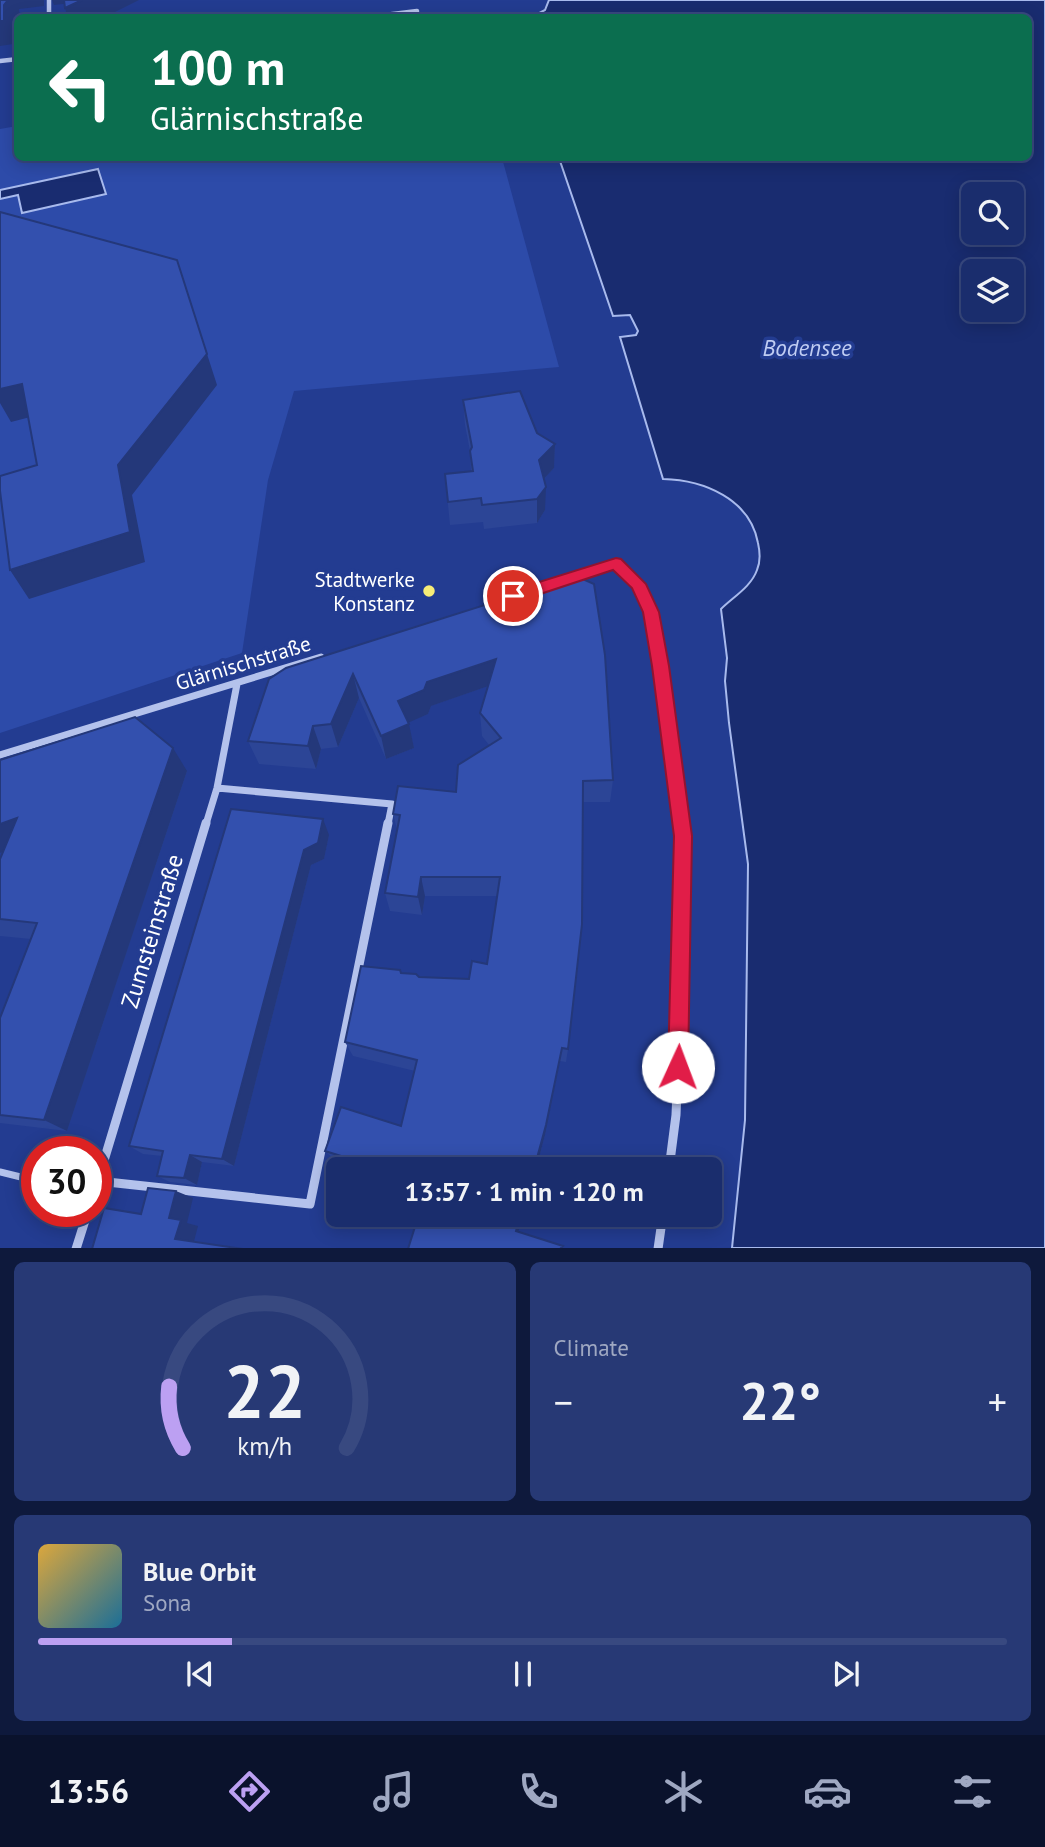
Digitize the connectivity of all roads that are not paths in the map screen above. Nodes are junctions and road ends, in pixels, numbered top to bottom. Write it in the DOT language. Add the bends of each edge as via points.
graph roads {
  1 [pos="417,10"];
  2 [pos="388,14"];
  3 [pos="564,580"];
  4 [pos="332,653"];
  5 [pos="237,684"];
  6 [pos="0,755"];
  7 [pos="217,788"];
  8 [pos="112,1136"];
  9 [pos="671,1157"];
  10 [pos="0,1172"];
  11 [pos="21,1177"];
  12 [pos="112,1185"];
  13 [pos="83,1227"];
  14 [pos="661,1227"];
  15 [pos="76,1248"];
  16 [pos="658,1248"];
  1 -- 2 [label="street"];
  3 -- 9 [label="street" via="616,564 638,584 651,612 661,666 683,836 682,972"];
  4 -- 5 [label="street, Glärnischstraße"];
  5 -- 6 [label="street, Glärnischstraße"];
  5 -- 7 [label="street, Zumsteinstraße"];
  7 -- 8 [label="street, Zumsteinstraße"];
  7 -- 12 [label="street" via="392,804 310,1204"];
  10 -- 11 [label="lane"];
  13 -- 15 [label="street"];
  14 -- 16 [label="street"];
}
